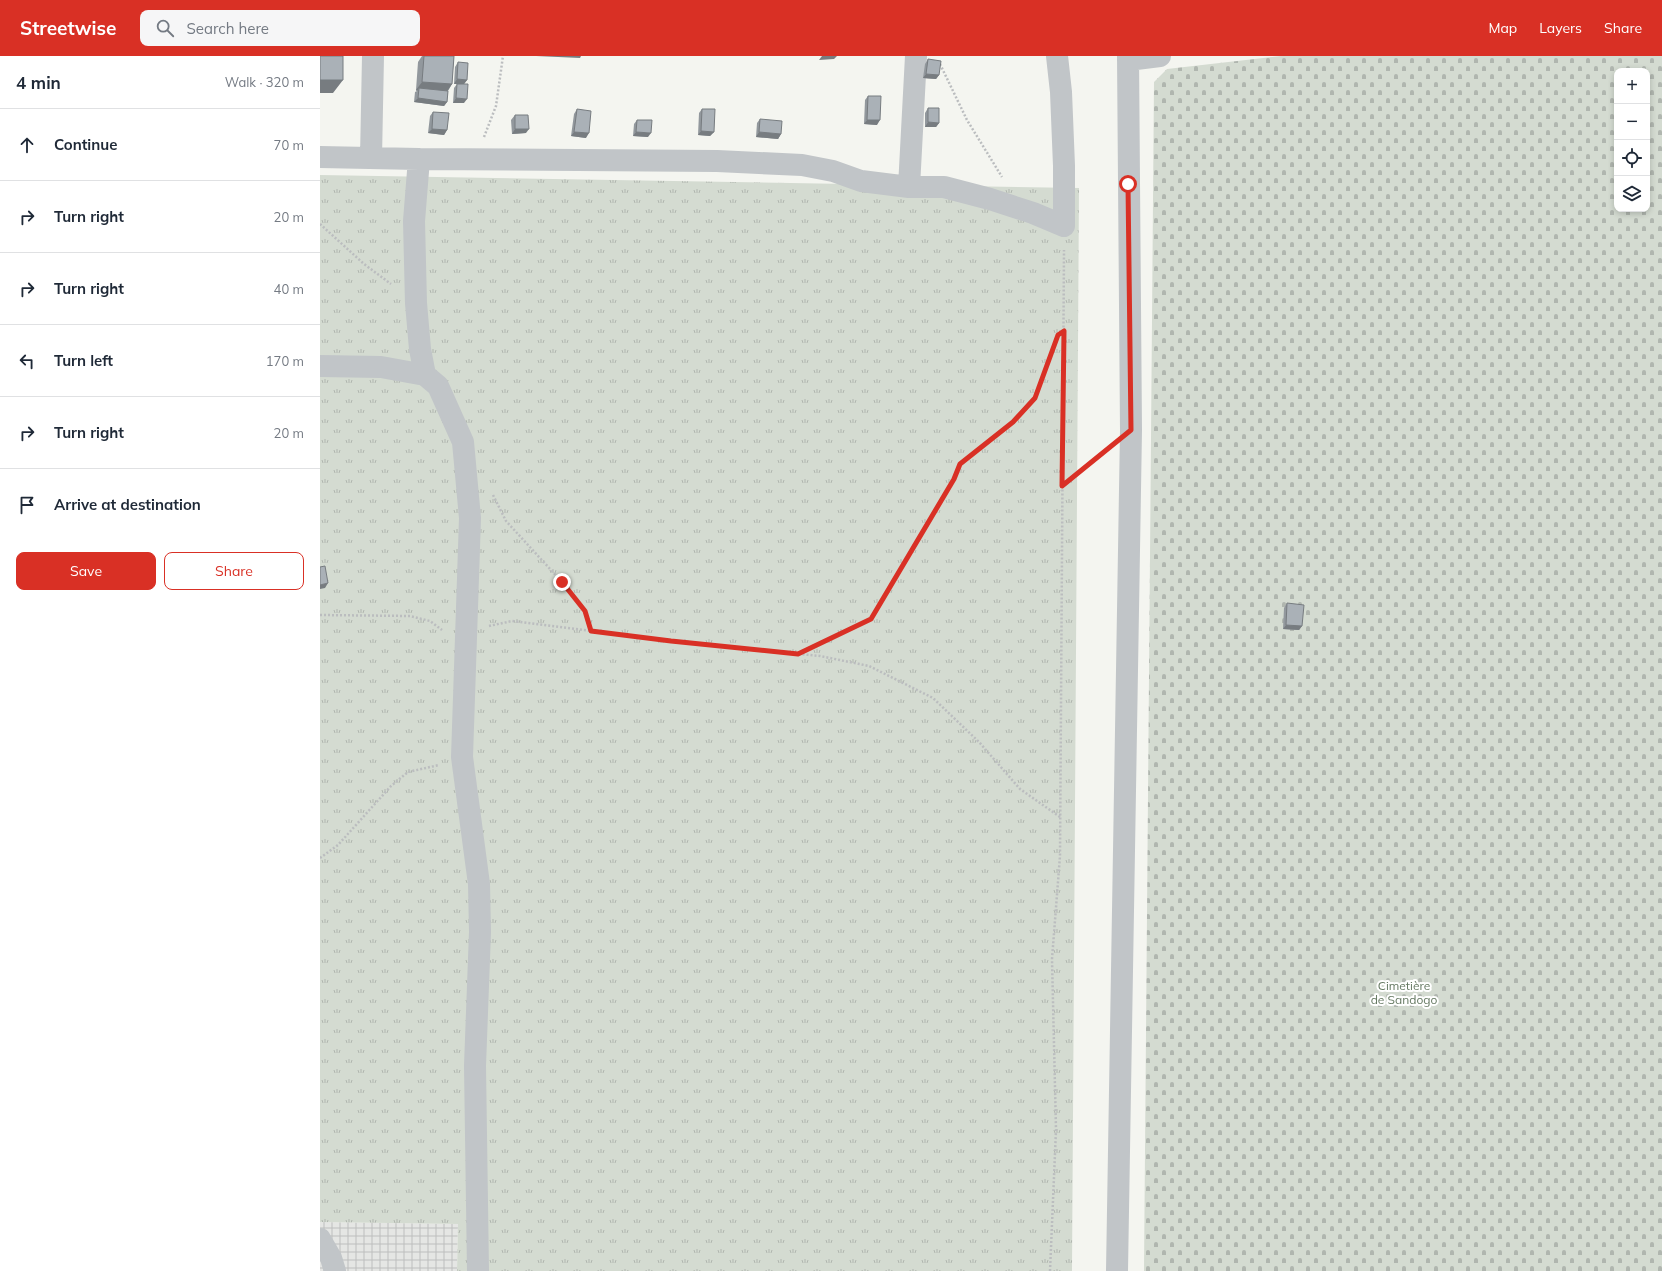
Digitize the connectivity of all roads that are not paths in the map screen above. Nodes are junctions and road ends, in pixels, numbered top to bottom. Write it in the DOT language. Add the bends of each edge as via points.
graph roads {
  1 [pos="373,56"];
  2 [pos="916,56"];
  3 [pos="1057,56"];
  4 [pos="1160,56"];
  5 [pos="1128,58"];
  6 [pos="320,157"];
  7 [pos="371,158"];
  8 [pos="419,159"];
  9 [pos="909,187"];
  10 [pos="320,366"];
  11 [pos="425,375"];
  12 [pos="320,1239"];
  13 [pos="335,1271"];
  14 [pos="478,1271"];
  15 [pos="1117,1271"];
  1 -- 7 [label="street"];
  2 -- 9 [label="street"];
  3 -- 9 [label="street" via="1061,92 1064,226 990,199 944,187"];
  4 -- 5 [label="street"];
  5 -- 15 [label="street" via="1131,430"];
  6 -- 7 [label="street"];
  7 -- 8 [label="street"];
  8 -- 9 [label="street" via="717,161 780,164 833,171 861,181"];
  8 -- 11 [label="street" via="414,221 416,303"];
  10 -- 11 [label="street" via="381,367"];
  11 -- 14 [label="street" via="438,386 463,442 470,518 462,757 480,884 475,1066"];
  12 -- 13 [label="street"];
}
